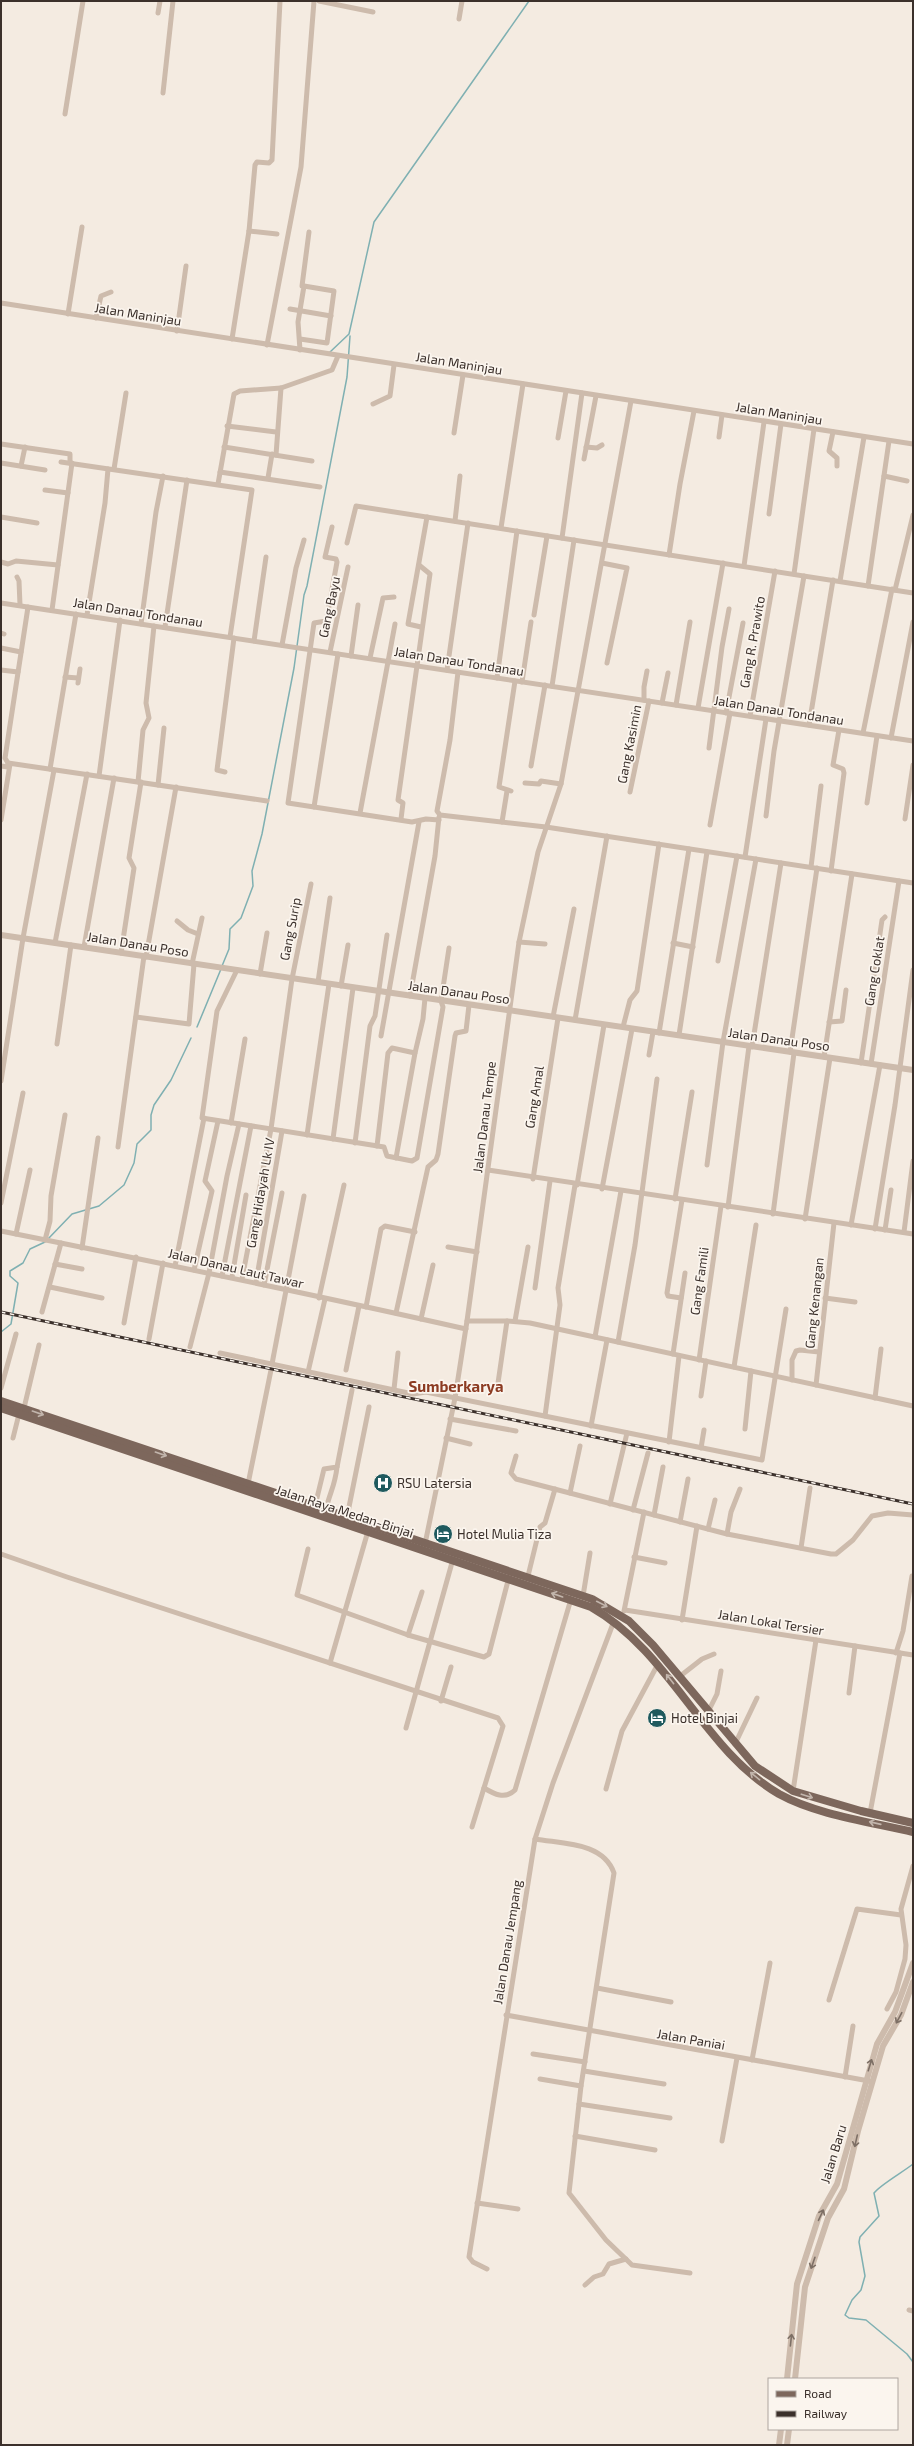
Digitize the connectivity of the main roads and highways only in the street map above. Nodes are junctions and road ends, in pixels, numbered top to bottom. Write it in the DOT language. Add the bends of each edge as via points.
graph roads {
  1 [pos="1,1401"];
  2 [pos="1,1408"];
  3 [pos="22,1411"];
  4 [pos="425,1546"];
  5 [pos="620,1616"];
  6 [pos="913,1823"];
  7 [pos="913,1832"];
  1 -- 3 [label="main road, Jalan Raya Medan-Binjai"];
  2 -- 3 [label="main road, Jalan Raya Medan-Binjai"];
  3 -- 4 [label="main road, Jalan Raya Medan-Binjai, one-way" via="315,1506"];
  3 -- 4 [label="main road, Jalan Raya Medan-Binjai" via="368,1531"];
  5 -- 4 [label="main road, Jalan Raya Medan-Binjai, one-way" via="453,1559"];
  4 -- 5 [label="main road, Jalan Raya Medan-Binjai, one-way" via="528,1576 583,1596"];
  5 -- 6 [label="main road, Jalan Raya Medan-Binjai, one-way" via="653,1644 755,1766 793,1791"];
  7 -- 5 [label="main road, Jalan Raya Medan-Binjai, one-way" via="831,1813 778,1793 746,1769 726,1749"];
}
